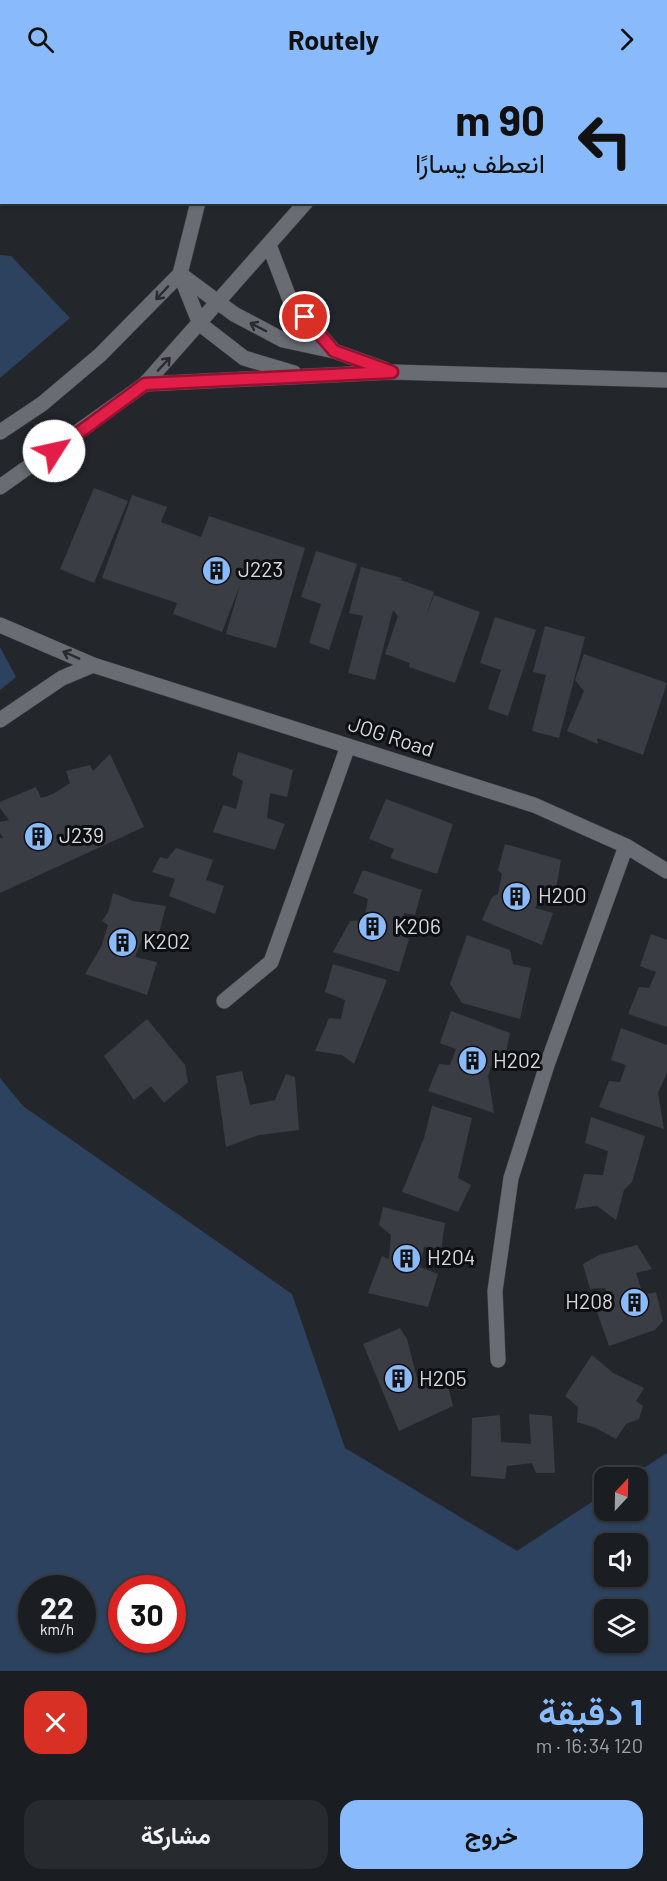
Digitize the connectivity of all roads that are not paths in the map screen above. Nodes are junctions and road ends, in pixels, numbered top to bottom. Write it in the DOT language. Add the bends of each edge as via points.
graph roads {
  1 [pos="198,204"];
  2 [pos="304,204"];
  3 [pos="269,245"];
  4 [pos="180,274"];
  5 [pos="219,303"];
  6 [pos="200,324"];
  7 [pos="334,351"];
  8 [pos="392,372"];
  9 [pos="306,376"];
  10 [pos="667,380"];
  11 [pos="145,384"];
  12 [pos="0,432"];
  13 [pos="0,487"];
  14 [pos="0,625"];
  15 [pos="93,665"];
  16 [pos="0,720"];
  17 [pos="348,746"];
  18 [pos="626,846"];
  19 [pos="667,871"];
  20 [pos="224,1000"];
  21 [pos="498,1360"];
  1 -- 4 [label="street"];
  2 -- 3 [label="street"];
  3 -- 5 [label="street"];
  3 -- 7 [label="street" via="290,300"];
  4 -- 5 [label="street"];
  4 -- 6 [label="street"];
  4 -- 12 [label="street, one-way" via="100,355 42,404"];
  5 -- 6 [label="street"];
  7 -- 5 [label="street, one-way" via="283,340"];
  6 -- 9 [label="street" via="244,358"];
  11 -- 6 [label="street, one-way"];
  7 -- 8 [label="street"];
  8 -- 9 [label="street"];
  8 -- 10 [label="street"];
  9 -- 11 [label="street"];
  11 -- 13 [label="street"];
  15 -- 14 [label="street, JOG Road, one-way"];
  15 -- 16 [label="street" via="62,678"];
  15 -- 17 [label="street, JOG Road"];
  17 -- 18 [label="street, JOG Road" via="534,805"];
  17 -- 20 [label="street" via="271,962"];
  18 -- 19 [label="street, JOG Road"];
  18 -- 21 [label="street" via="511,1178 495,1291"];
}
